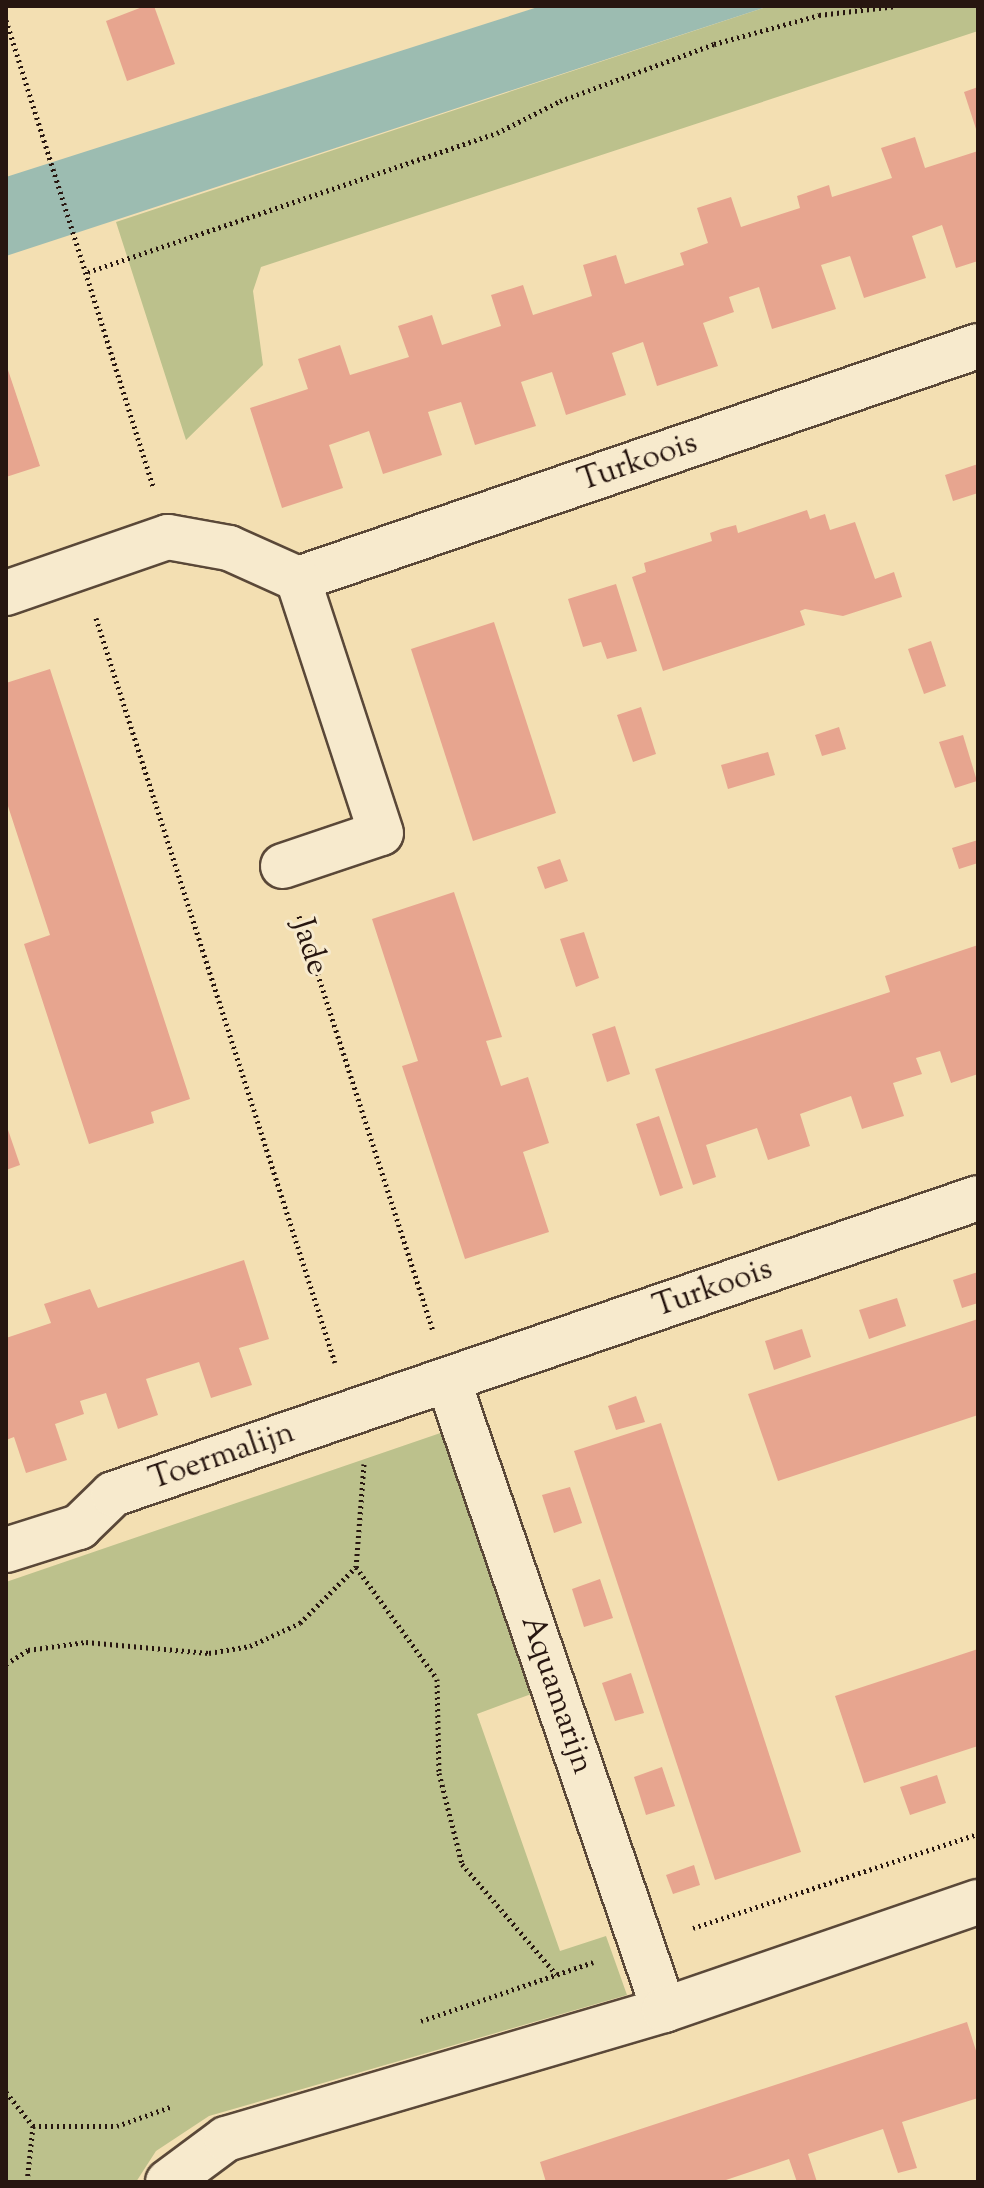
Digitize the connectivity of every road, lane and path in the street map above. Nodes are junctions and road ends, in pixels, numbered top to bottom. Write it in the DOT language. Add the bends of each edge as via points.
graph roads {
  1 [pos="896,6"];
  2 [pos="6,20"];
  3 [pos="88,272"];
  4 [pos="978,346"];
  5 [pos="168,537"];
  6 [pos="79,568"];
  7 [pos="298,579"];
  8 [pos="6,593"];
  9 [pos="283,866"];
  10 [pos="978,1198"];
  11 [pos="448,1380"];
  12 [pos="351,1412"];
  13 [pos="6,1550"];
  14 [pos="356,1567"];
  15 [pos="6,1664"];
  16 [pos="978,1834"];
  17 [pos="978,1902"];
  18 [pos="642,1945"];
  19 [pos="556,1974"];
  20 [pos="664,2010"];
  21 [pos="410,2024"];
  22 [pos="6,2092"];
  23 [pos="190,2101"];
  24 [pos="33,2126"];
  25 [pos="27,2182"];
  26 [pos="168,2182"];
  1 -- 3 [label="path" via="819,15 714,44 560,101 497,133"];
  2 -- 3 [label="path"];
  3 -- 5 [label="path"];
  4 -- 7 [label="street, Turkoois"];
  5 -- 6 [label="street"];
  5 -- 7 [label="street" via="229,548"];
  6 -- 8 [label="street"];
  6 -- 12 [label="path"];
  7 -- 9 [label="street" via="381,833"];
  9 -- 11 [label="path, Jade"];
  10 -- 11 [label="street, Turkoois"];
  11 -- 12 [label="street, Toermalijn"];
  11 -- 18 [label="street, Aquamarijn"];
  12 -- 13 [label="street, Toermalijn" via="113,1494 79,1527"];
  12 -- 14 [label="path" via="367,1476"];
  14 -- 15 [label="path" via="300,1623 250,1646 209,1653 86,1642 28,1650"];
  14 -- 19 [label="path" via="437,1679 439,1773 462,1864"];
  16 -- 18 [label="path"];
  17 -- 20 [label="street"];
  18 -- 19 [label="path"];
  18 -- 20 [label="street, Aquamarijn"];
  19 -- 21 [label="path"];
  20 -- 26 [label="street" via="226,2139"];
  22 -- 24 [label="path"];
  23 -- 24 [label="path" via="117,2126"];
  24 -- 25 [label="path"];
}
